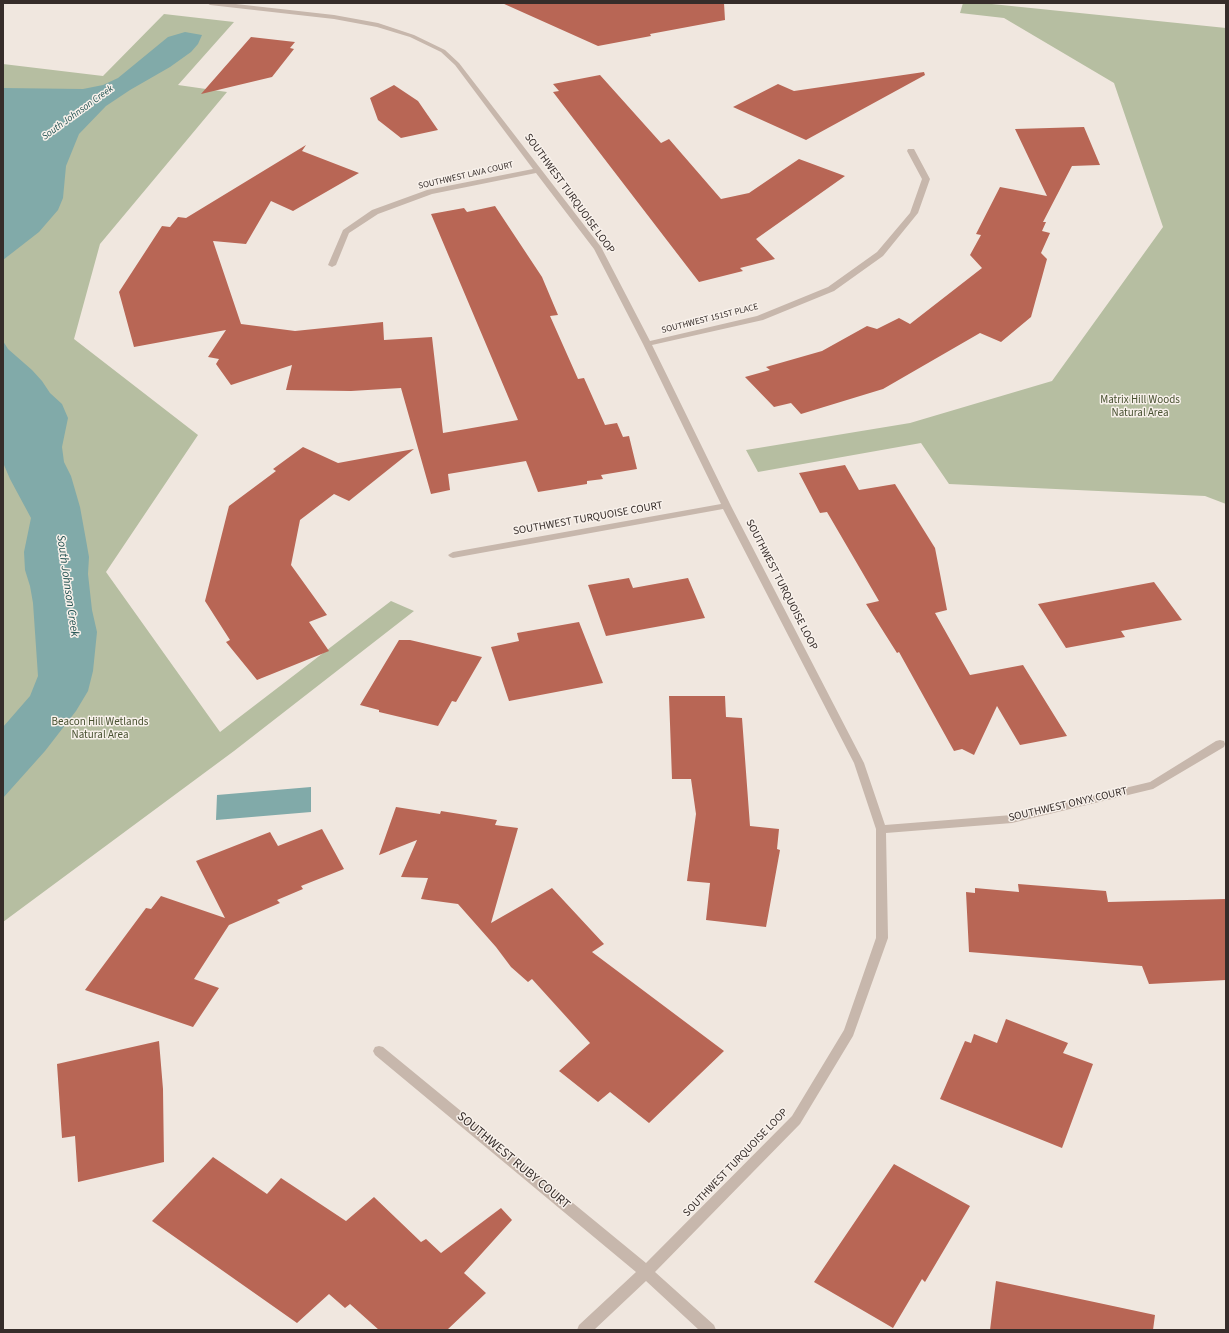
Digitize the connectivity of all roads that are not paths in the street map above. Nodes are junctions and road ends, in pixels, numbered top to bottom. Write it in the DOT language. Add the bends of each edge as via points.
graph roads {
  1 [pos="210,3"];
  2 [pos="912,150"];
  3 [pos="538,170"];
  4 [pos="332,265"];
  5 [pos="648,344"];
  6 [pos="726,506"];
  7 [pos="453,555"];
  8 [pos="1220,744"];
  9 [pos="881,829"];
  10 [pos="380,1051"];
  11 [pos="646,1272"];
  12 [pos="584,1330"];
  13 [pos="709,1330"];
  1 -- 3 [label="street, SOUTHWEST TURQUOISE LOOP" via="334,16 378,25 412,36 443,51 457,64"];
  2 -- 5 [label="street, SOUTHWEST 151ST PLACE" via="926,179 914,213 880,254 831,289 760,318"];
  3 -- 4 [label="street, SOUTHWEST LAVA COURT" via="430,192 375,212 346,232"];
  3 -- 5 [label="street, SOUTHWEST TURQUOISE LOOP" via="598,249"];
  5 -- 6 [label="street, SOUTHWEST TURQUOISE LOOP"];
  6 -- 7 [label="street, SOUTHWEST TURQUOISE COURT"];
  6 -- 9 [label="street, SOUTHWEST TURQUOISE LOOP" via="859,763"];
  8 -- 9 [label="street, SOUTHWEST ONYX COURT" via="1153,785 1012,819"];
  9 -- 11 [label="street, SOUTHWEST TURQUOISE LOOP" via="882,938 849,1032 796,1120"];
  10 -- 11 [label="street, SOUTHWEST RUBY COURT"];
  11 -- 12 [label="street, SOUTHWEST TURQUOISE LOOP"];
  11 -- 13 [label="street, SOUTHWEST RUBY COURT"];
}
